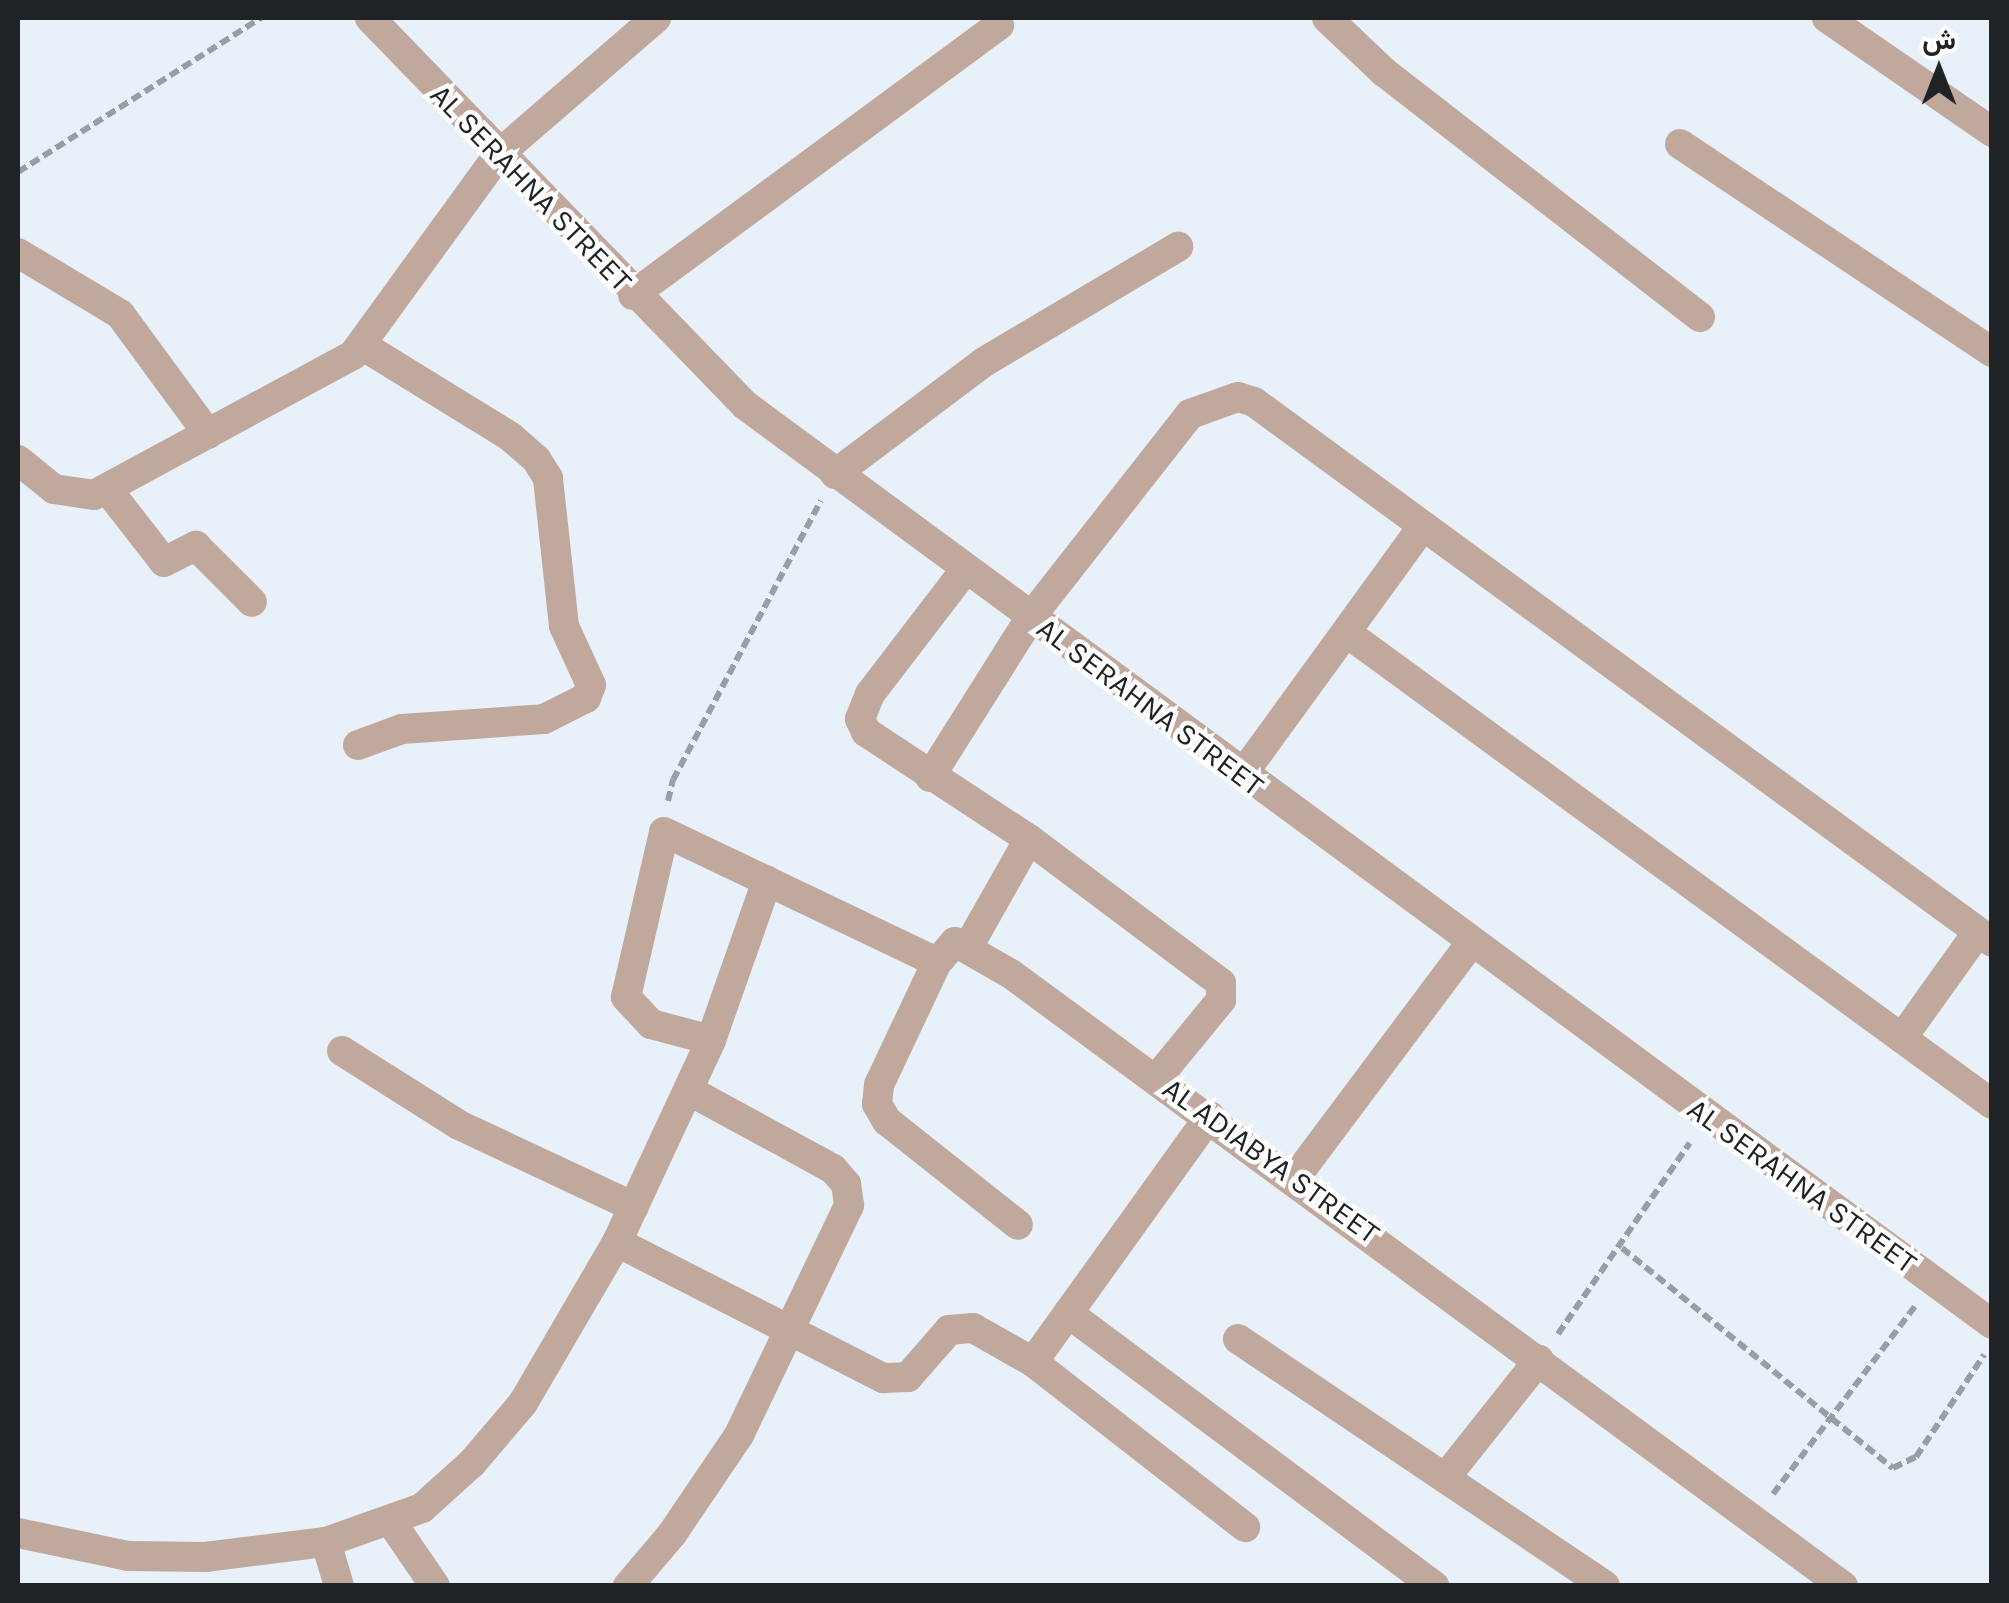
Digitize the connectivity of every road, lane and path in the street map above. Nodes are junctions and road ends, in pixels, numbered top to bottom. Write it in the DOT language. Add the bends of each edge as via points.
graph roads {
  1 [pos="261,18"];
  2 [pos="1326,18"];
  3 [pos="1828,18"];
  4 [pos="378,20"];
  5 [pos="647,20"];
  6 [pos="999,26"];
  7 [pos="1992,132"];
  8 [pos="1680,144"];
  9 [pos="499,154"];
  10 [pos="18,172"];
  11 [pos="1178,248"];
  12 [pos="18,253"];
  13 [pos="632,295"];
  14 [pos="1700,317"];
  15 [pos="363,346"];
  16 [pos="1992,352"];
  17 [pos="208,434"];
  18 [pos="18,460"];
  19 [pos="835,474"];
  20 [pos="108,490"];
  21 [pos="1422,526"];
  22 [pos="965,570"];
  23 [pos="252,602"];
  24 [pos="1030,618"];
  25 [pos="1347,633"];
  26 [pos="358,745"];
  27 [pos="1242,775"];
  28 [pos="930,776"];
  29 [pos="664,832"];
  30 [pos="1029,839"];
  31 [pos="767,881"];
  32 [pos="1985,937"];
  33 [pos="1470,944"];
  34 [pos="968,947"];
  35 [pos="938,960"];
  36 [pos="1902,1038"];
  37 [pos="711,1040"];
  38 [pos="342,1051"];
  39 [pos="1158,1078"];
  40 [pos="690,1091"];
  41 [pos="1992,1104"];
  42 [pos="1210,1116"];
  43 [pos="1707,1116"];
  44 [pos="1295,1178"];
  45 [pos="634,1207"];
  46 [pos="1018,1226"];
  47 [pos="617,1242"];
  48 [pos="1622,1248"];
  49 [pos="1935,1282"];
  50 [pos="1068,1314"];
  51 [pos="1992,1324"];
  52 [pos="789,1332"];
  53 [pos="1238,1339"];
  54 [pos="1992,1344"];
  55 [pos="1539,1360"];
  56 [pos="1033,1362"];
  57 [pos="1826,1419"];
  58 [pos="1445,1478"];
  59 [pos="1755,1520"];
  60 [pos="392,1524"];
  61 [pos="1245,1527"];
  62 [pos="18,1533"];
  63 [pos="326,1542"];
  64 [pos="339,1586"];
  65 [pos="434,1586"];
  66 [pos="628,1586"];
  67 [pos="1434,1586"];
  68 [pos="1605,1586"];
  69 [pos="1843,1586"];
  1 -- 10 [label="path"];
  2 -- 14 [label="street" via="1384,72"];
  3 -- 7 [label="street"];
  4 -- 9 [label="street, AL SERAHNA STREET"];
  5 -- 9 [label="street"];
  6 -- 13 [label="street"];
  8 -- 16 [label="street"];
  9 -- 13 [label="street, AL SERAHNA STREET"];
  9 -- 15 [label="street"];
  11 -- 19 [label="street" via="984,362"];
  12 -- 17 [label="street" via="120,314"];
  13 -- 19 [label="street, AL SERAHNA STREET" via="746,405"];
  15 -- 17 [label="street"];
  15 -- 26 [label="street" via="536,459 548,478 564,626 591,685 586,698 544,719 402,729"];
  17 -- 20 [label="street"];
  18 -- 20 [label="street" via="67,494"];
  19 -- 22 [label="street, AL SERAHNA STREET"];
  19 -- 29 [label="path" via="673,780"];
  20 -- 23 [label="street" via="164,562 196,546"];
  21 -- 24 [label="street" via="1254,402 1223,398 1190,414"];
  21 -- 25 [label="street"];
  21 -- 32 [label="street"];
  22 -- 24 [label="street, AL SERAHNA STREET"];
  22 -- 28 [label="street" via="870,694 860,720 866,732"];
  24 -- 27 [label="street, AL SERAHNA STREET"];
  24 -- 28 [label="street"];
  25 -- 27 [label="street"];
  25 -- 36 [label="street"];
  27 -- 33 [label="street, AL SERAHNA STREET"];
  28 -- 30 [label="street"];
  29 -- 31 [label="street"];
  29 -- 37 [label="street" via="626,997 651,1024"];
  30 -- 34 [label="street"];
  30 -- 39 [label="street" via="1221,983 1221,1000"];
  31 -- 35 [label="street"];
  31 -- 37 [label="street"];
  32 -- 36 [label="street"];
  33 -- 43 [label="street, AL SERAHNA STREET"];
  33 -- 44 [label="street"];
  34 -- 35 [label="street" via="952,943"];
  34 -- 39 [label="street, AL ADIABYA STREET"];
  35 -- 46 [label="street" via="879,1085 877,1104 887,1120"];
  36 -- 41 [label="street"];
  37 -- 40 [label="street"];
  38 -- 45 [label="street" via="459,1126"];
  39 -- 42 [label="street, AL ADIABYA STREET"];
  40 -- 45 [label="street"];
  40 -- 52 [label="street" via="833,1169 846,1184 843,1226"];
  42 -- 44 [label="street, AL ADIABYA STREET"];
  42 -- 50 [label="street"];
  43 -- 48 [label="path"];
  43 -- 49 [label="street, AL SERAHNA STREET"];
  44 -- 55 [label="street, AL ADIABYA STREET"];
  45 -- 47 [label="street"];
  47 -- 52 [label="street"];
  47 -- 60 [label="street" via="523,1403 472,1463 422,1508"];
  48 -- 55 [label="path"];
  48 -- 57 [label="path"];
  49 -- 51 [label="street, AL SERAHNA STREET"];
  49 -- 57 [label="path"];
  50 -- 56 [label="street"];
  50 -- 67 [label="street"];
  52 -- 56 [label="street" via="894,1381 908,1376 939,1338 961,1328"];
  52 -- 66 [label="street" via="709,1483"];
  53 -- 58 [label="street"];
  54 -- 57 [label="path" via="1904,1467 1878,1462"];
  55 -- 58 [label="street"];
  55 -- 59 [label="street, AL ADIABYA STREET"];
  56 -- 61 [label="street"];
  57 -- 59 [label="path"];
  58 -- 68 [label="street"];
  59 -- 69 [label="street, AL ADIABYA STREET"];
  60 -- 63 [label="street"];
  60 -- 65 [label="street"];
  62 -- 63 [label="street" via="128,1556 205,1557"];
  63 -- 64 [label="street"];
}
